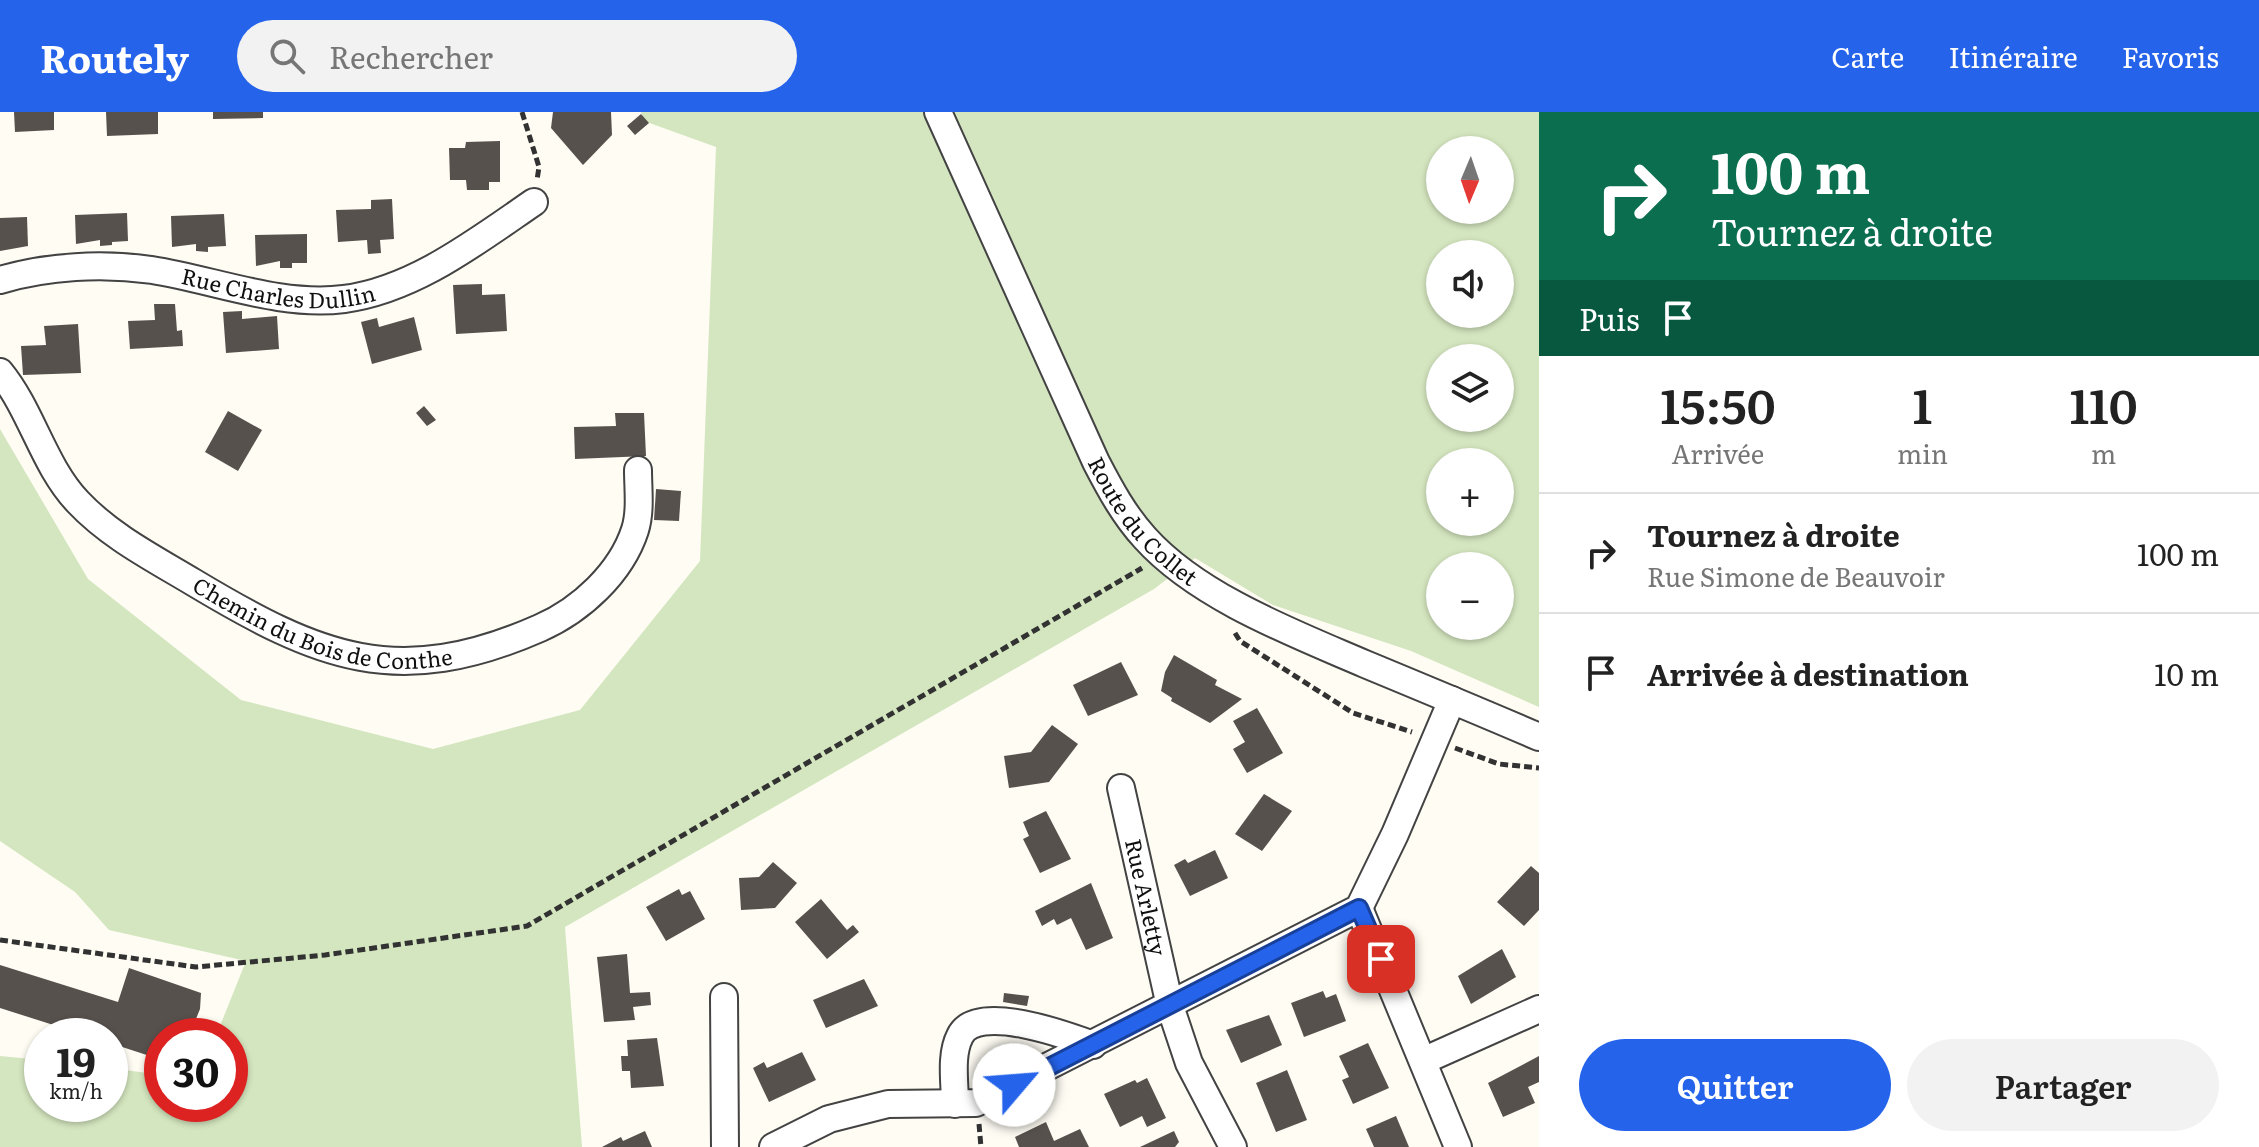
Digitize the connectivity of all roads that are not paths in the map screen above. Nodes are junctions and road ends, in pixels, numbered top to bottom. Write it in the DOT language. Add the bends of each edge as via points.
graph roads {
  1 [pos="938,112"];
  2 [pos="534,202"];
  3 [pos="0,280"];
  4 [pos="0,372"];
  5 [pos="638,470"];
  6 [pos="1452,700"];
  7 [pos="1539,737"];
  8 [pos="1121,788"];
  9 [pos="1359,908"];
  10 [pos="724,997"];
  11 [pos="1170,1006"];
  12 [pos="1539,1009"];
  13 [pos="1093,1045"];
  14 [pos="1425,1060"];
  15 [pos="955,1104"];
  16 [pos="725,1147"];
  17 [pos="773,1147"];
  18 [pos="1233,1147"];
  19 [pos="1458,1147"];
  1 -- 6 [label="street, Route du Collet" via="1102,473 1119,506 1147,540 1239,606"];
  2 -- 3 [label="street, Rue Charles Dullin" via="397,286 348,299 320,302 106,266 27,272"];
  4 -- 5 [label="street, Chemin du Bois de Conthe" via="57,475 108,527 269,627 349,657 435,659 476,653 554,622 609,576 627,547 636,528"];
  6 -- 7 [label="street, Route du Collet"];
  6 -- 9 [label="street"];
  8 -- 11 [label="street, Rue Arletty"];
  9 -- 11 [label="street"];
  9 -- 14 [label="street"];
  10 -- 16 [label="street"];
  11 -- 13 [label="street"];
  11 -- 18 [label="street, Rue Arletty" via="1189,1063"];
  12 -- 14 [label="street"];
  13 -- 15 [label="street" via="976,1103"];
  13 -- 15 [label="street" via="1052,1030 975,1022 960,1034 955,1054"];
  14 -- 19 [label="street"];
  15 -- 17 [label="street" via="888,1104 829,1119"];
}
